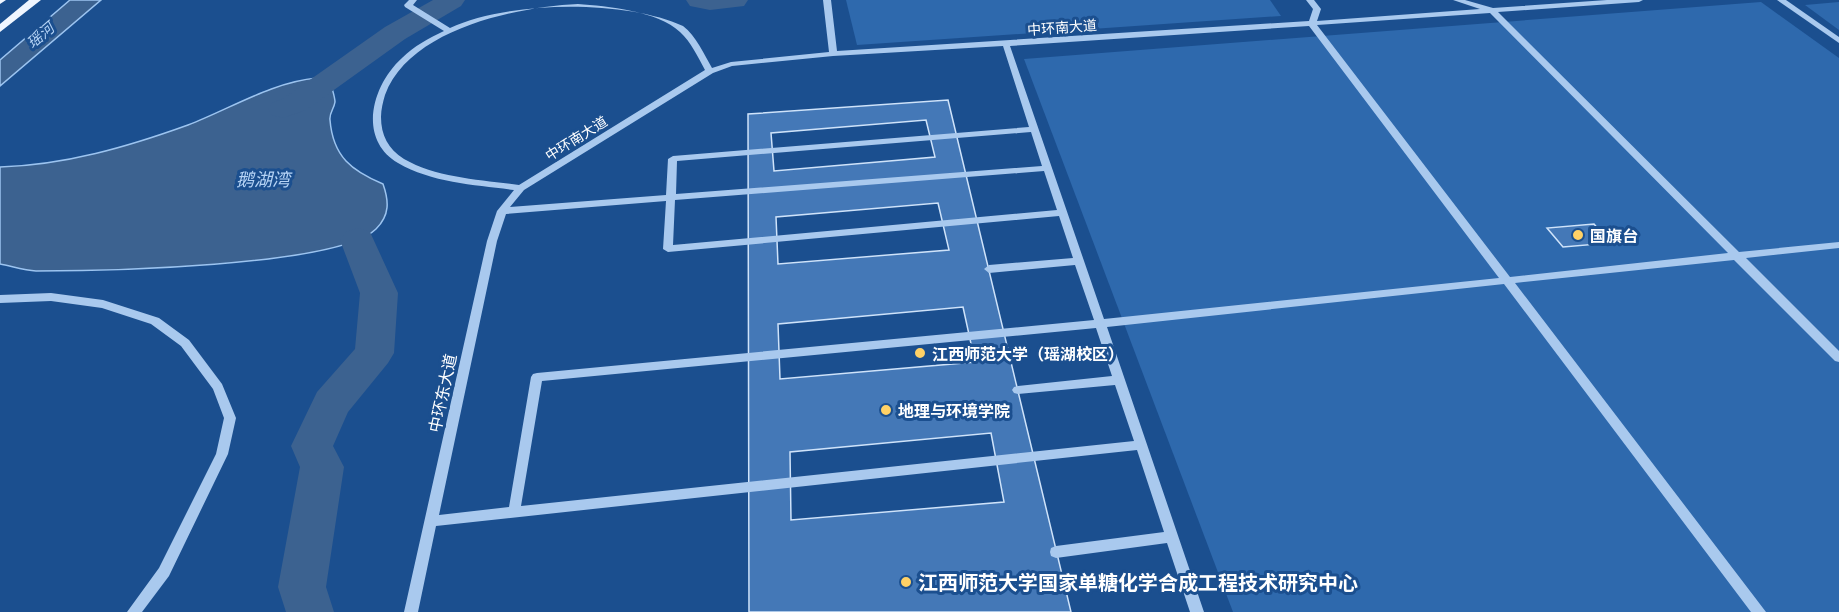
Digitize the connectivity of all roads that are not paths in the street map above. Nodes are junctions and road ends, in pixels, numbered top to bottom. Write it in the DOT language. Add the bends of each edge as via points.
graph roads {
  1 [pos="36,0"];
  2 [pos="413,0"];
  3 [pos="827,0"];
  4 [pos="1310,0"];
  5 [pos="1457,0"];
  6 [pos="1639,0"];
  7 [pos="1781,0"];
  8 [pos="562,1"];
  9 [pos="1491,10"];
  10 [pos="1312,24"];
  11 [pos="0,29"];
  12 [pos="450,31"];
  13 [pos="1839,41"];
  14 [pos="1006,44"];
  15 [pos="833,54"];
  16 [pos="710,71"];
  17 [pos="1034,129"];
  18 [pos="1047,168"];
  19 [pos="521,188"];
  20 [pos="670,197"];
  21 [pos="502,211"];
  22 [pos="1062,213"];
  23 [pos="1839,245"];
  24 [pos="1735,256"];
  25 [pos="1078,261"];
  26 [pos="989,269"];
  27 [pos="1505,280"];
  28 [pos="0,299"];
  29 [pos="1098,324"];
  30 [pos="1839,358"];
  31 [pos="1118,380"];
  32 [pos="1018,390"];
  33 [pos="1140,445"];
  34 [pos="514,512"];
  35 [pos="431,521"];
  36 [pos="1171,537"];
  37 [pos="1056,552"];
  38 [pos="134,612"];
  39 [pos="411,612"];
  40 [pos="1197,612"];
  41 [pos="1759,612"];
  1 -- 11 [label="main road"];
  2 -- 12 [label="street" via="408,5"];
  3 -- 15 [label="street"];
  4 -- 10 [label="street" via="1317,9"];
  5 -- 9 [label="street"];
  6 -- 9 [label="street, 中环南大道"];
  7 -- 13 [label="street"];
  8 -- 12 [label="street" via="504,12"];
  8 -- 16 [label="street" via="635,9 681,28"];
  9 -- 10 [label="street, 中环南大道"];
  9 -- 24 [label="street"];
  10 -- 14 [label="street, 中环南大道"];
  10 -- 27 [label="street"];
  12 -- 19 [label="street" via="407,56 387,78 378,100 375,123 389,153 416,169"];
  14 -- 15 [label="street, 中环南大道"];
  14 -- 17 [label="street"];
  15 -- 16 [label="street, 中环南大道" via="731,64"];
  16 -- 19 [label="street, 中环南大道"];
  17 -- 18 [label="street"];
  17 -- 20 [label="street" via="673,159"];
  18 -- 20 [label="street"];
  18 -- 22 [label="street"];
  19 -- 21 [label="street, 中环东大道"];
  20 -- 21 [label="street"];
  20 -- 22 [label="street" via="668,249"];
  21 -- 35 [label="street, 中环东大道" via="492,241"];
  22 -- 25 [label="street"];
  23 -- 24 [label="street"];
  24 -- 27 [label="street"];
  24 -- 30 [label="street"];
  25 -- 26 [label="street"];
  25 -- 29 [label="street"];
  27 -- 29 [label="street"];
  27 -- 41 [label="street"];
  28 -- 38 [label="street" via="51,297 92,303 155,321 185,342 218,387 230,418 222,454 164,572"];
  29 -- 31 [label="street"];
  29 -- 34 [label="street" via="537,376"];
  31 -- 32 [label="street"];
  31 -- 33 [label="street"];
  33 -- 34 [label="street"];
  33 -- 36 [label="street"];
  34 -- 35 [label="street"];
  35 -- 39 [label="street, 中环东大道"];
  36 -- 37 [label="street"];
  36 -- 40 [label="street"];
}
